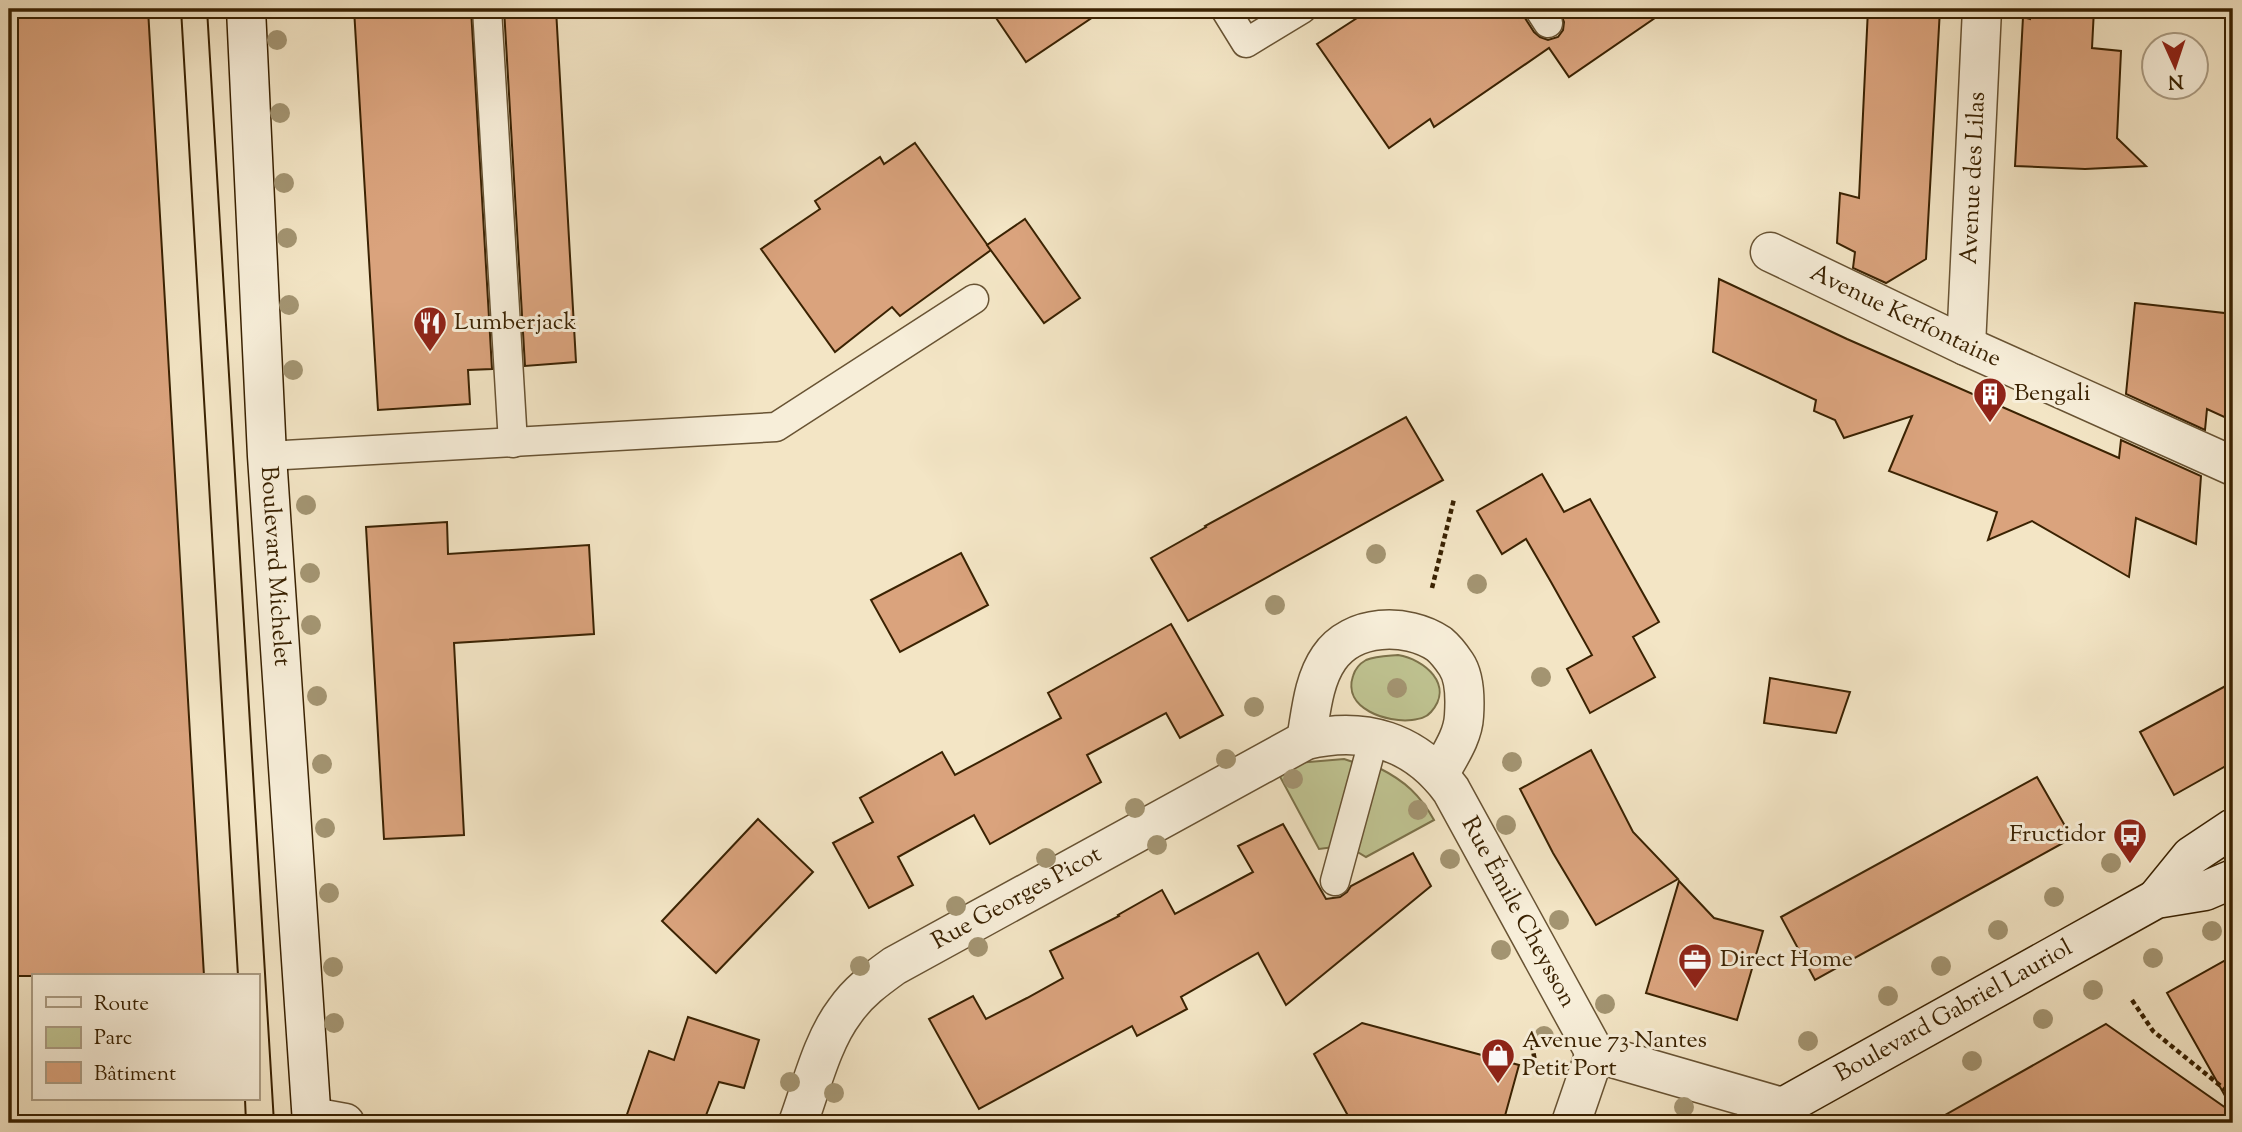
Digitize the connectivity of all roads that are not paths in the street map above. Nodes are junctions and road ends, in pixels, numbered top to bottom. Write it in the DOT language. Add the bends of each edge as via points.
graph roads {
  1 [pos="246,9"];
  2 [pos="487,9"];
  3 [pos="1225,9"];
  4 [pos="1302,9"];
  5 [pos="1982,9"];
  6 [pos="1770,252"];
  7 [pos="974,299"];
  8 [pos="1966,346"];
  9 [pos="513,443"];
  10 [pos="267,456"];
  11 [pos="2233,466"];
  12 [pos="1374,738"];
  13 [pos="1306,740"];
  14 [pos="1439,775"];
  15 [pos="2233,828"];
  16 [pos="2233,879"];
  17 [pos="1335,881"];
  18 [pos="2156,900"];
  19 [pos="1595,1053"];
  20 [pos="1768,1115"];
  21 [pos="323,1121"];
  22 [pos="798,1123"];
  23 [pos="1571,1123"];
  1 -- 10 [label="street, Boulevard Michelet"];
  2 -- 9 [label="lane"];
  3 -- 4 [label="lane" via="1246,43"];
  5 -- 8 [label="street, Avenue des Lilas"];
  6 -- 8 [label="street, Avenue Kerfontaine"];
  7 -- 9 [label="lane" via="776,427"];
  8 -- 11 [label="street, Avenue Kerfontaine"];
  9 -- 10 [label="lane"];
  10 -- 21 [label="street, Boulevard Michelet"];
  12 -- 13 [label="street, Rue Émile Cheysson" via="1330,734"];
  12 -- 14 [label="street, Rue Émile Cheysson" via="1419,756"];
  12 -- 17 [label="lane"];
  13 -- 14 [label="street" via="1318,680 1342,643 1377,630 1411,633 1440,645 1458,667 1464,692 1458,741"];
  13 -- 22 [label="street, Rue Georges Picot" via="870,983 845,1010 832,1034"];
  14 -- 19 [label="street, Rue Émile Cheysson"];
  15 -- 18 [label="street, Boulevard Gabriel Lauriol" via="2192,856"];
  16 -- 18 [label="street, Boulevard Gabriel Lauriol" via="2204,891"];
  18 -- 20 [label="street, Boulevard Gabriel Lauriol"];
  19 -- 20 [label="street"];
  19 -- 23 [label="street"];
}
